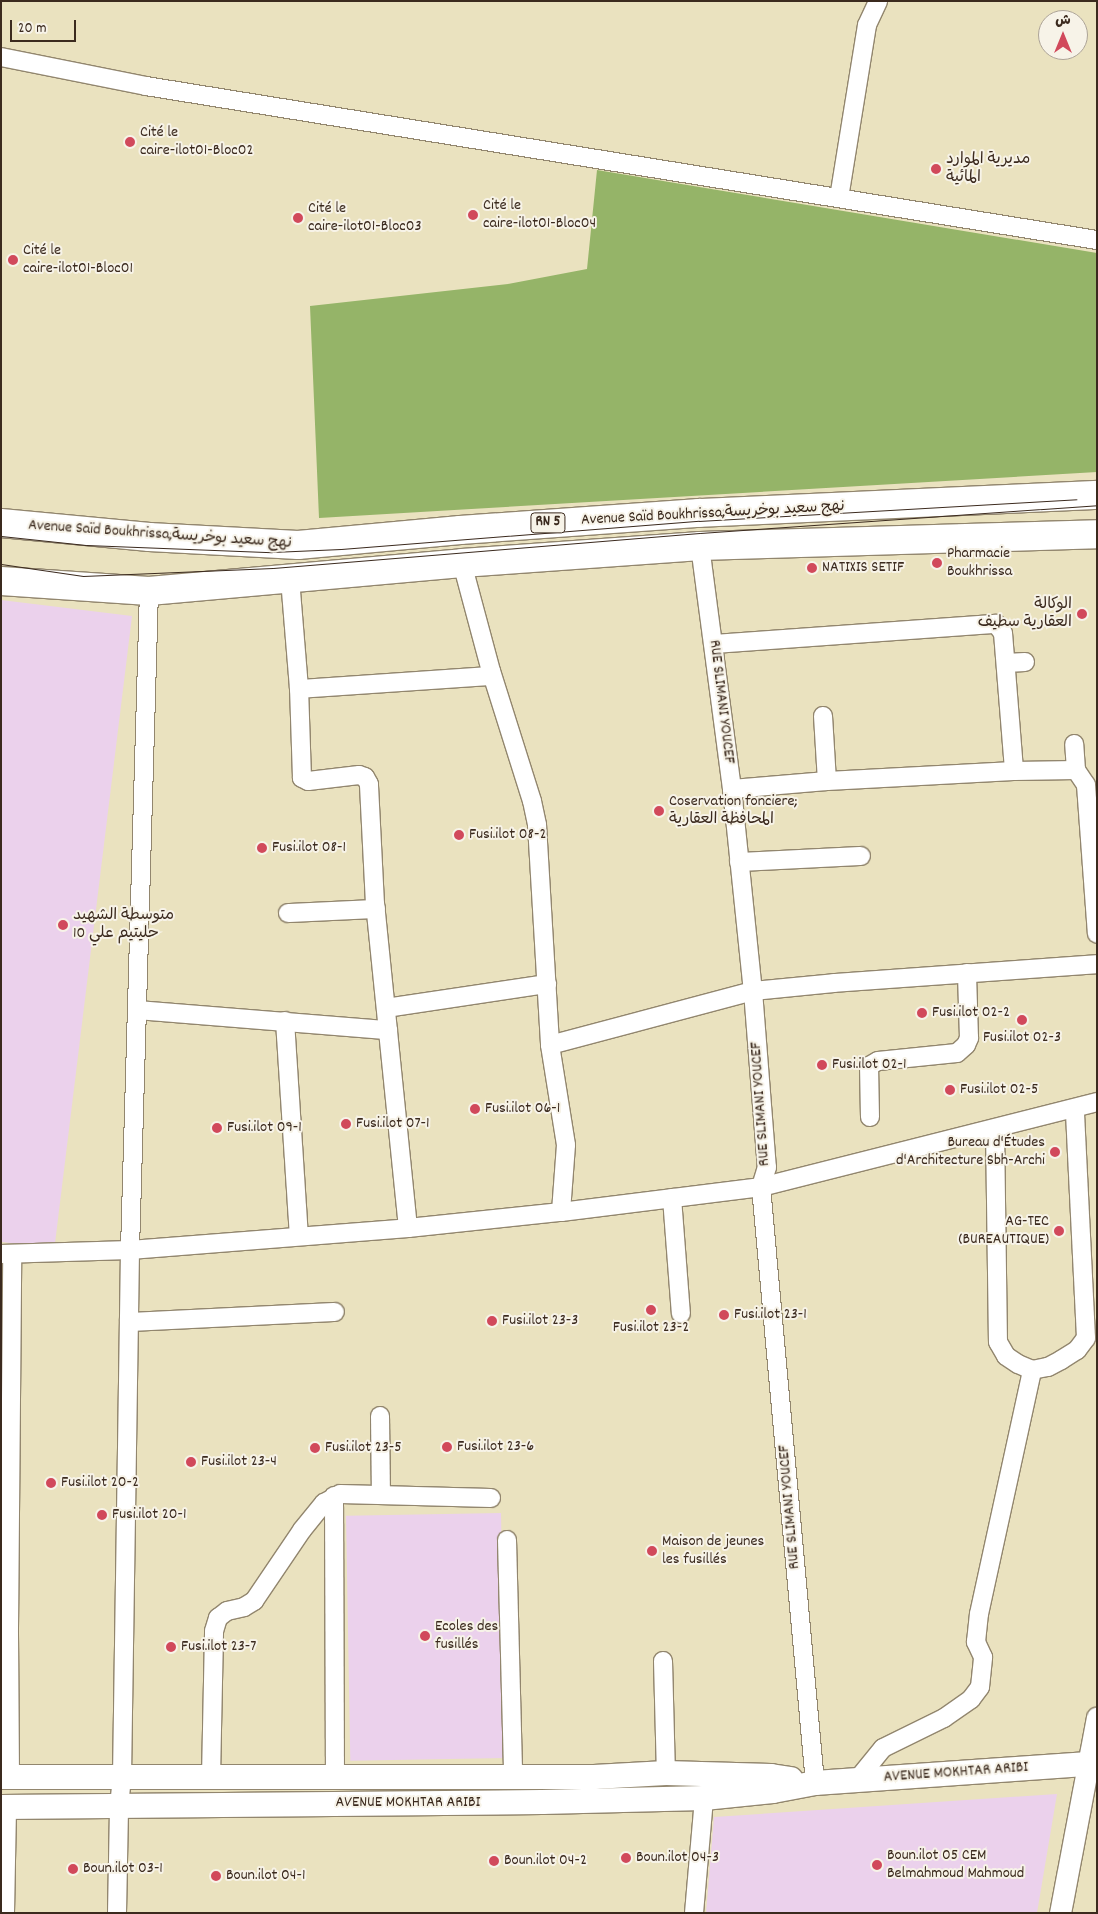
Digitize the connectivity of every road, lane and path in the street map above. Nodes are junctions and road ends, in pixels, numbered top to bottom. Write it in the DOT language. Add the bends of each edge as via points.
graph roads {
  1 [pos="878,1"];
  2 [pos="1,57"];
  3 [pos="839,198"];
  4 [pos="1097,240"];
  5 [pos="1097,495"];
  6 [pos="1,522"];
  7 [pos="1097,534"];
  8 [pos="700,546"];
  9 [pos="462,563"];
  10 [pos="290,580"];
  11 [pos="1,582"];
  12 [pos="149,591"];
  13 [pos="714,644"];
  14 [pos="1025,662"];
  15 [pos="1006,663"];
  16 [pos="492,676"];
  17 [pos="299,689"];
  18 [pos="823,716"];
  19 [pos="1074,744"];
  20 [pos="1076,770"];
  21 [pos="1014,772"];
  22 [pos="827,781"];
  23 [pos="732,789"];
  24 [pos="861,856"];
  25 [pos="739,862"];
  26 [pos="376,908"];
  27 [pos="288,913"];
  28 [pos="1097,934"];
  29 [pos="1097,964"];
  30 [pos="967,973"];
  31 [pos="547,984"];
  32 [pos="753,991"];
  33 [pos="386,1008"];
  34 [pos="137,1010"];
  35 [pos="285,1021"];
  36 [pos="388,1030"];
  37 [pos="550,1045"];
  38 [pos="1097,1102"];
  39 [pos="1075,1109"];
  40 [pos="870,1117"];
  41 [pos="995,1130"];
  42 [pos="761,1187"];
  43 [pos="672,1198"];
  44 [pos="561,1212"];
  45 [pos="408,1228"];
  46 [pos="300,1235"];
  47 [pos="130,1250"];
  48 [pos="7,1254"];
  49 [pos="335,1312"];
  50 [pos="681,1314"];
  51 [pos="129,1322"];
  52 [pos="1032,1370"];
  53 [pos="380,1416"];
  54 [pos="381,1495"];
  55 [pos="334,1496"];
  56 [pos="491,1498"];
  57 [pos="6,1504"];
  58 [pos="507,1540"];
  59 [pos="663,1661"];
  60 [pos="1097,1717"];
  61 [pos="1092,1765"];
  62 [pos="666,1773"];
  63 [pos="513,1776"];
  64 [pos="6,1777"];
  65 [pos="122,1777"];
  66 [pos="211,1777"];
  67 [pos="335,1777"];
  68 [pos="857,1780"];
  69 [pos="814,1783"];
  70 [pos="704,1798"];
  71 [pos="119,1806"];
  72 [pos="4,1807"];
  73 [pos="5,1913"];
  74 [pos="117,1913"];
  75 [pos="694,1913"];
  76 [pos="1060,1913"];
  1 -- 3 [label="street" via="866,25"];
  2 -- 3 [label="street" via="146,86"];
  3 -- 4 [label="street"];
  5 -- 6 [label="main road, Avenue Saïd Boukhrissa;نهج سعيد بوخريسة / RN 5" via="699,513 298,545 149,537"];
  7 -- 8 [label="main road, Avenue Saïd Boukhrissa;نهج سعيد بوخريسة / RN 5"];
  8 -- 9 [label="main road, Avenue Saïd Boukhrissa;نهج سعيد بوخريسة / RN 5"];
  8 -- 13 [label="street, RUE SLIMANI YOUCEF"];
  9 -- 10 [label="main road, Avenue Saïd Boukhrissa;نهج سعيد بوخريسة / RN 5"];
  9 -- 16 [label="street"];
  10 -- 12 [label="main road, Avenue Saïd Boukhrissa;نهج سعيد بوخريسة / RN 5"];
  10 -- 17 [label="street"];
  11 -- 12 [label="main road, Avenue Saïd Boukhrissa;نهج سعيد بوخريسة / RN 5"];
  12 -- 34 [label="street"];
  13 -- 15 [label="street" via="996,624 1004,633"];
  13 -- 23 [label="street, RUE SLIMANI YOUCEF"];
  14 -- 15 [label="street"];
  15 -- 21 [label="street"];
  16 -- 17 [label="street"];
  16 -- 31 [label="street" via="532,801"];
  17 -- 26 [label="street" via="302,778 308,781 359,775 369,784"];
  18 -- 22 [label="street"];
  19 -- 20 [label="street"];
  20 -- 21 [label="street"];
  20 -- 28 [label="street" via="1086,785"];
  21 -- 22 [label="street"];
  22 -- 23 [label="street"];
  23 -- 25 [label="street, RUE SLIMANI YOUCEF"];
  24 -- 25 [label="street"];
  25 -- 32 [label="street, RUE SLIMANI YOUCEF"];
  26 -- 27 [label="street"];
  26 -- 33 [label="street"];
  29 -- 30 [label="street"];
  30 -- 32 [label="street"];
  30 -- 40 [label="street" via="969,1038 966,1045 958,1053 878,1061 869,1066"];
  31 -- 33 [label="street"];
  31 -- 37 [label="street"];
  32 -- 37 [label="street"];
  32 -- 42 [label="street, RUE SLIMANI YOUCEF" via="767,1167"];
  33 -- 36 [label="street"];
  34 -- 35 [label="street"];
  34 -- 47 [label="street"];
  35 -- 36 [label="street"];
  35 -- 46 [label="street"];
  36 -- 45 [label="street"];
  37 -- 44 [label="street" via="566,1145"];
  38 -- 39 [label="street"];
  39 -- 41 [label="street"];
  39 -- 52 [label="street" via="1086,1338 1078,1350 1048,1367"];
  41 -- 42 [label="street"];
  41 -- 52 [label="street" via="998,1342 1006,1356"];
  42 -- 43 [label="street"];
  42 -- 69 [label="street, RUE SLIMANI YOUCEF"];
  43 -- 44 [label="street"];
  43 -- 50 [label="street"];
  44 -- 45 [label="street"];
  45 -- 46 [label="street"];
  46 -- 47 [label="street"];
  47 -- 48 [label="street"];
  47 -- 51 [label="street"];
  48 -- 57 [label="street"];
  49 -- 51 [label="street"];
  51 -- 65 [label="street"];
  52 -- 68 [label="street" via="979,1614 976,1642 983,1657 980,1687 944,1718 883,1748"];
  53 -- 54 [label="street"];
  54 -- 55 [label="street"];
  54 -- 56 [label="street"];
  55 -- 66 [label="street" via="302,1530 254,1601 218,1618 214,1632"];
  55 -- 67 [label="street"];
  57 -- 64 [label="street"];
  58 -- 63 [label="street"];
  59 -- 62 [label="street"];
  60 -- 61 [label="street"];
  61 -- 68 [label="main road, AVENUE MOKHTAR ARIBI"];
  61 -- 76 [label="street"];
  62 -- 63 [label="main road, AVENUE MOKHTAR ARIBI" via="594,1777"];
  62 -- 69 [label="main road, AVENUE MOKHTAR ARIBI" via="771,1776"];
  63 -- 67 [label="main road, AVENUE MOKHTAR ARIBI"];
  64 -- 65 [label="main road, AVENUE MOKHTAR ARIBI"];
  65 -- 66 [label="main road, AVENUE MOKHTAR ARIBI"];
  65 -- 71 [label="street"];
  66 -- 67 [label="main road, AVENUE MOKHTAR ARIBI"];
  68 -- 69 [label="main road, AVENUE MOKHTAR ARIBI"];
  69 -- 70 [label="main road, AVENUE MOKHTAR ARIBI"];
  70 -- 71 [label="main road, AVENUE MOKHTAR ARIBI"];
  70 -- 75 [label="street"];
  71 -- 72 [label="main road, AVENUE MOKHTAR ARIBI"];
  71 -- 74 [label="street"];
  72 -- 73 [label="street"];
}
